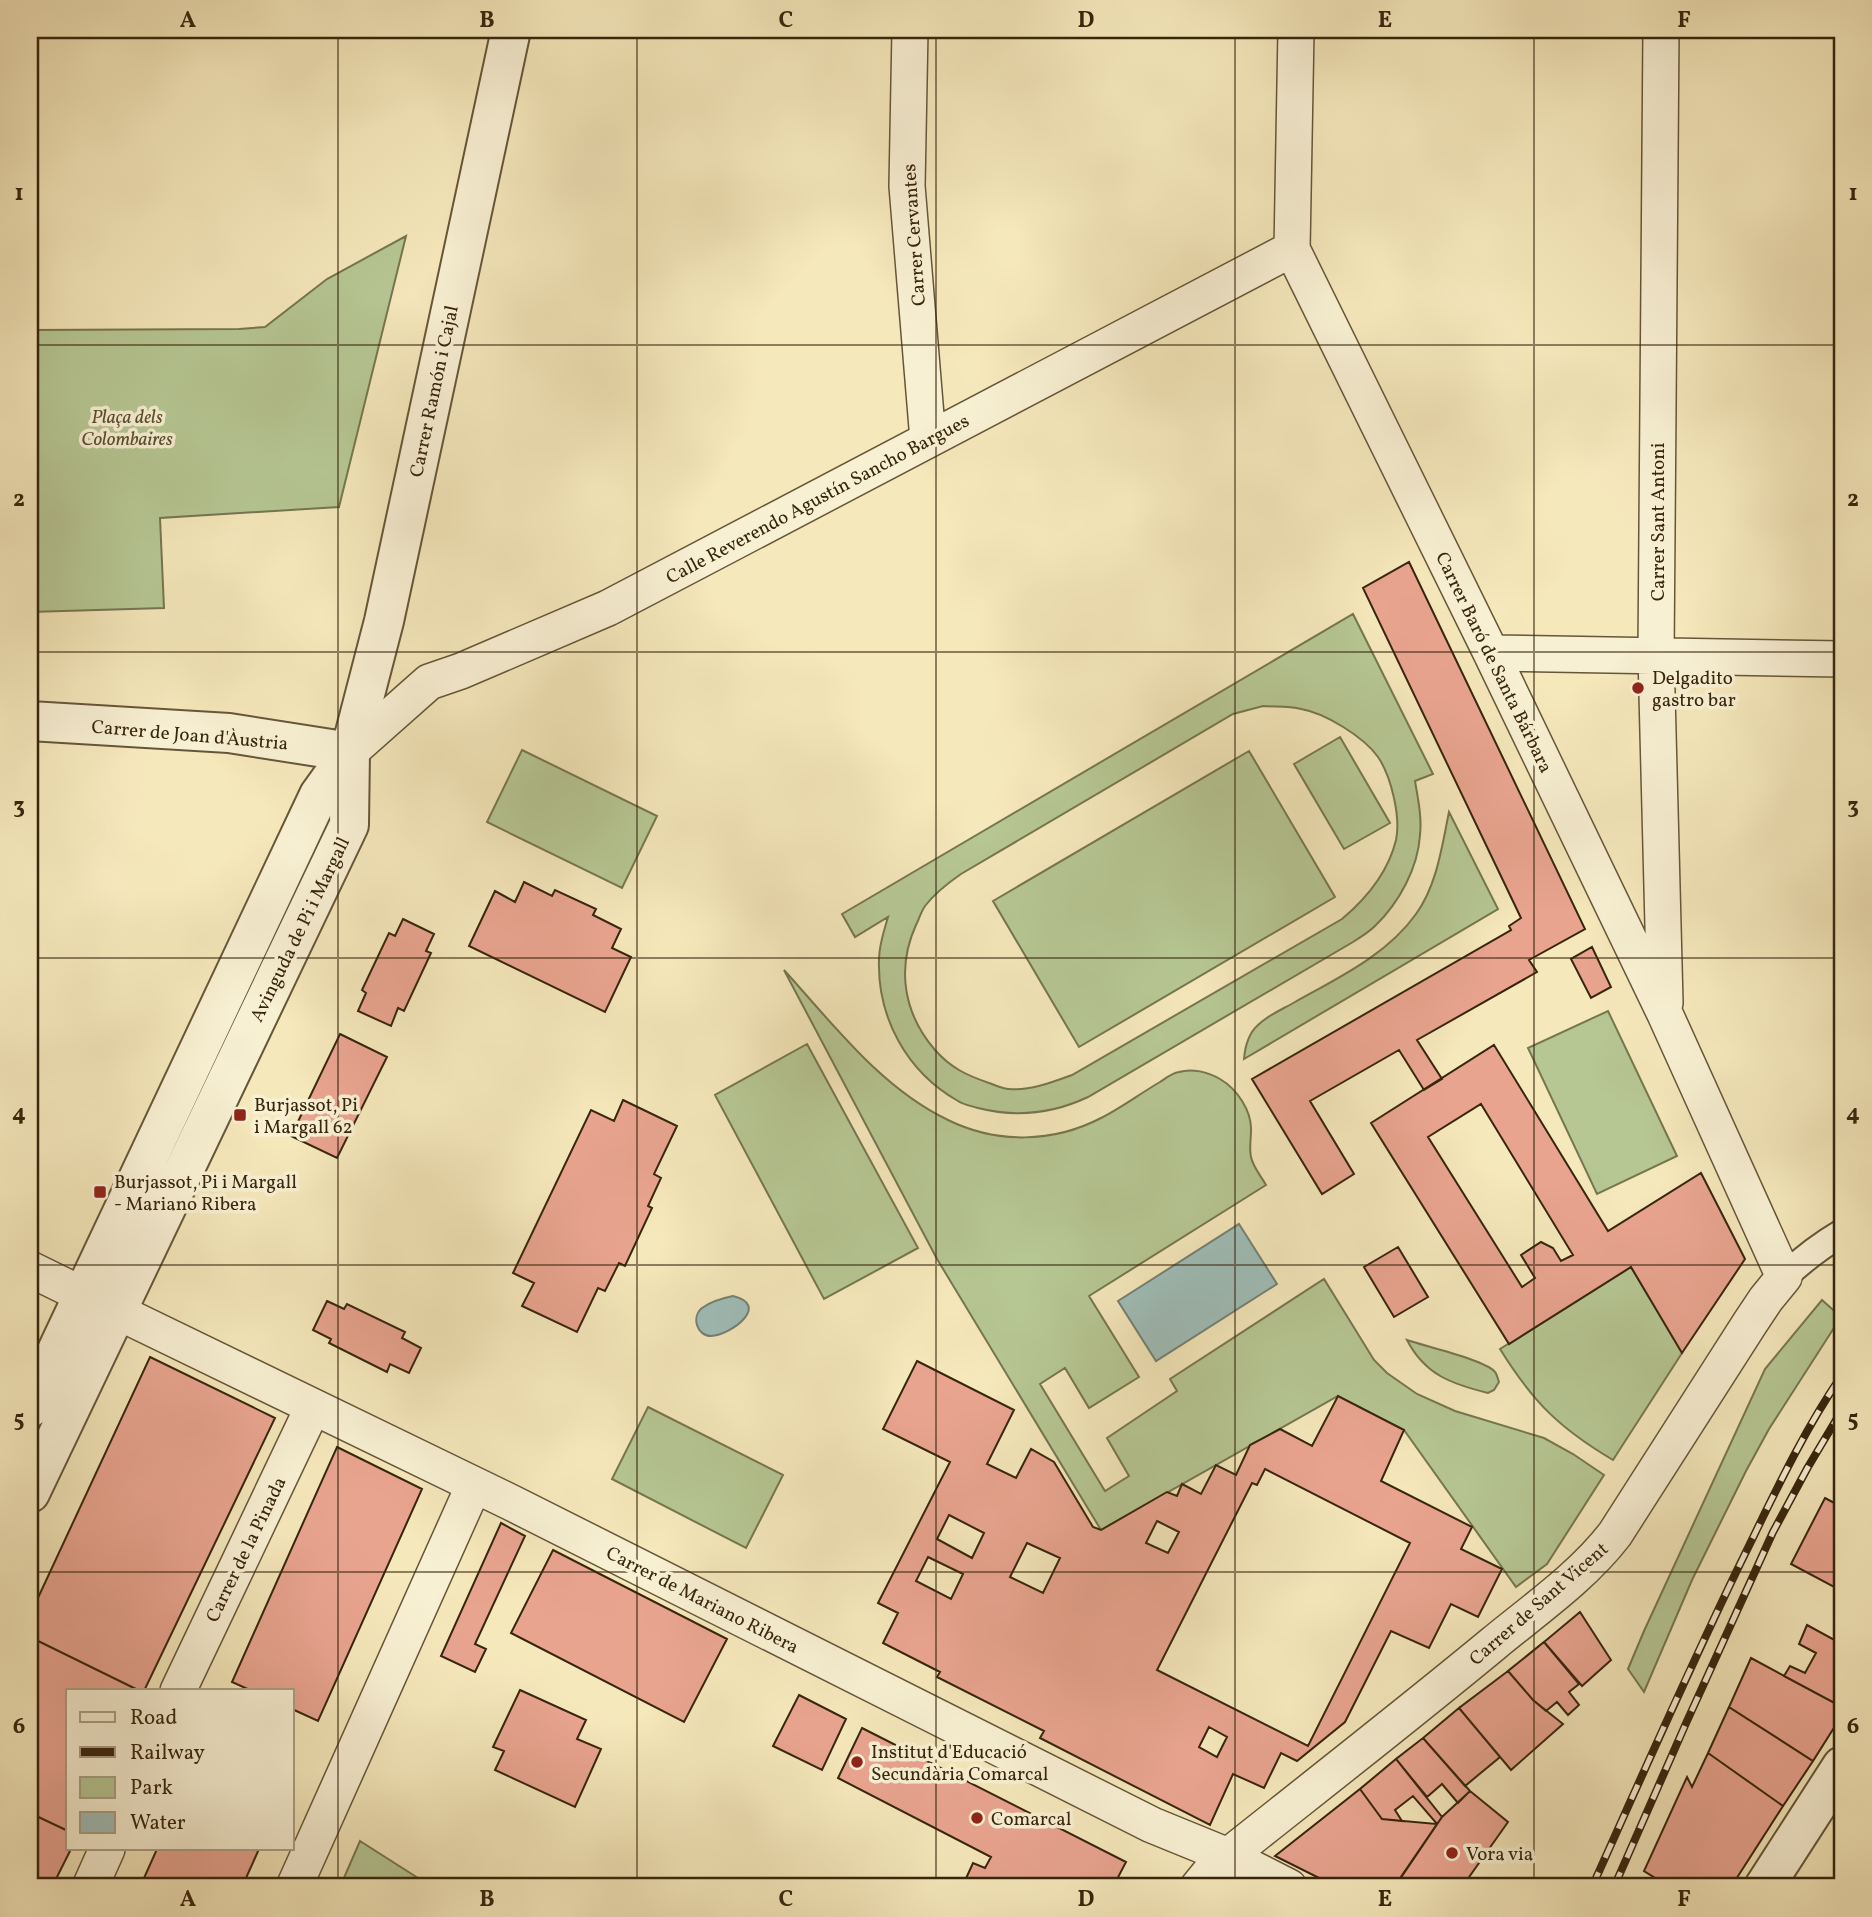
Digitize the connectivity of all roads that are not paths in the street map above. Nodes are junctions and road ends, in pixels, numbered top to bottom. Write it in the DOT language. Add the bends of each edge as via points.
graph roads {
  1 [pos="511,30"];
  2 [pos="910,30"];
  3 [pos="1296,30"];
  4 [pos="1661,30"];
  5 [pos="1292,249"];
  6 [pos="928,440"];
  7 [pos="1491,653"];
  8 [pos="1656,655"];
  9 [pos="1842,659"];
  10 [pos="30,721"];
  11 [pos="350,752"];
  12 [pos="1665,1014"];
  13 [pos="1842,1233"];
  14 [pos="30,1269"];
  15 [pos="1784,1277"];
  16 [pos="99,1303"];
  17 [pos="313,1407"];
  18 [pos="30,1408"];
  19 [pos="474,1485"];
  20 [pos="30,1493"];
  21 [pos="179,1689"];
  22 [pos="1840,1776"];
  23 [pos="107,1850"];
  24 [pos="1228,1856"];
  25 [pos="90,1887"];
  26 [pos="294,1887"];
  27 [pos="1198,1887"];
  28 [pos="1289,1887"];
  29 [pos="1764,1887"];
  1 -- 11 [label="street, Carrer Ramón i Cajal" via="384,621"];
  2 -- 6 [label="street, Carrer Cervantes" via="907,186"];
  3 -- 5 [label="street, Carrer Baró de Santa Bárbara"];
  4 -- 8 [label="street, Carrer Sant Antoni"];
  5 -- 6 [label="street, Calle Reverendo Agustín Sancho Bargues"];
  5 -- 7 [label="street, Carrer Baró de Santa Bárbara"];
  6 -- 11 [label="street, Calle Reverendo Agustín Sancho Bargues" via="608,608 429,682"];
  7 -- 8 [label="street"];
  7 -- 12 [label="street, Carrer Baró de Santa Bárbara"];
  8 -- 9 [label="street"];
  8 -- 12 [label="street, Carrer Sant Antoni"];
  10 -- 11 [label="street, Carrer de Joan d'Àustria" via="229,733"];
  11 -- 16 [label="street, Avinguda de Pi i Margall" via="319,796"];
  12 -- 15 [label="street, Carrer Baró de Santa Bárbara"];
  13 -- 15 [label="street, Carrer de Sant Vicent"];
  14 -- 16 [label="street, Carrer de Mariano Ribera"];
  15 -- 24 [label="street, Carrer de Sant Vicent" via="1603,1550"];
  16 -- 17 [label="street, Carrer de Mariano Ribera"];
  16 -- 18 [label="street, Avinguda de Pi i Margall"];
  16 -- 20 [label="street, Avinguda de Pi i Margall"];
  17 -- 19 [label="street, Carrer de Mariano Ribera"];
  17 -- 21 [label="street, Carrer de la Pinada"];
  19 -- 24 [label="street, Carrer de Mariano Ribera" via="1152,1825"];
  19 -- 26 [label="street"];
  22 -- 29 [label="street"];
  23 -- 25 [label="street"];
  24 -- 27 [label="street, Carrer de Sant Vicent"];
  24 -- 28 [label="street, Carrer de Mariano Ribera"];
}
